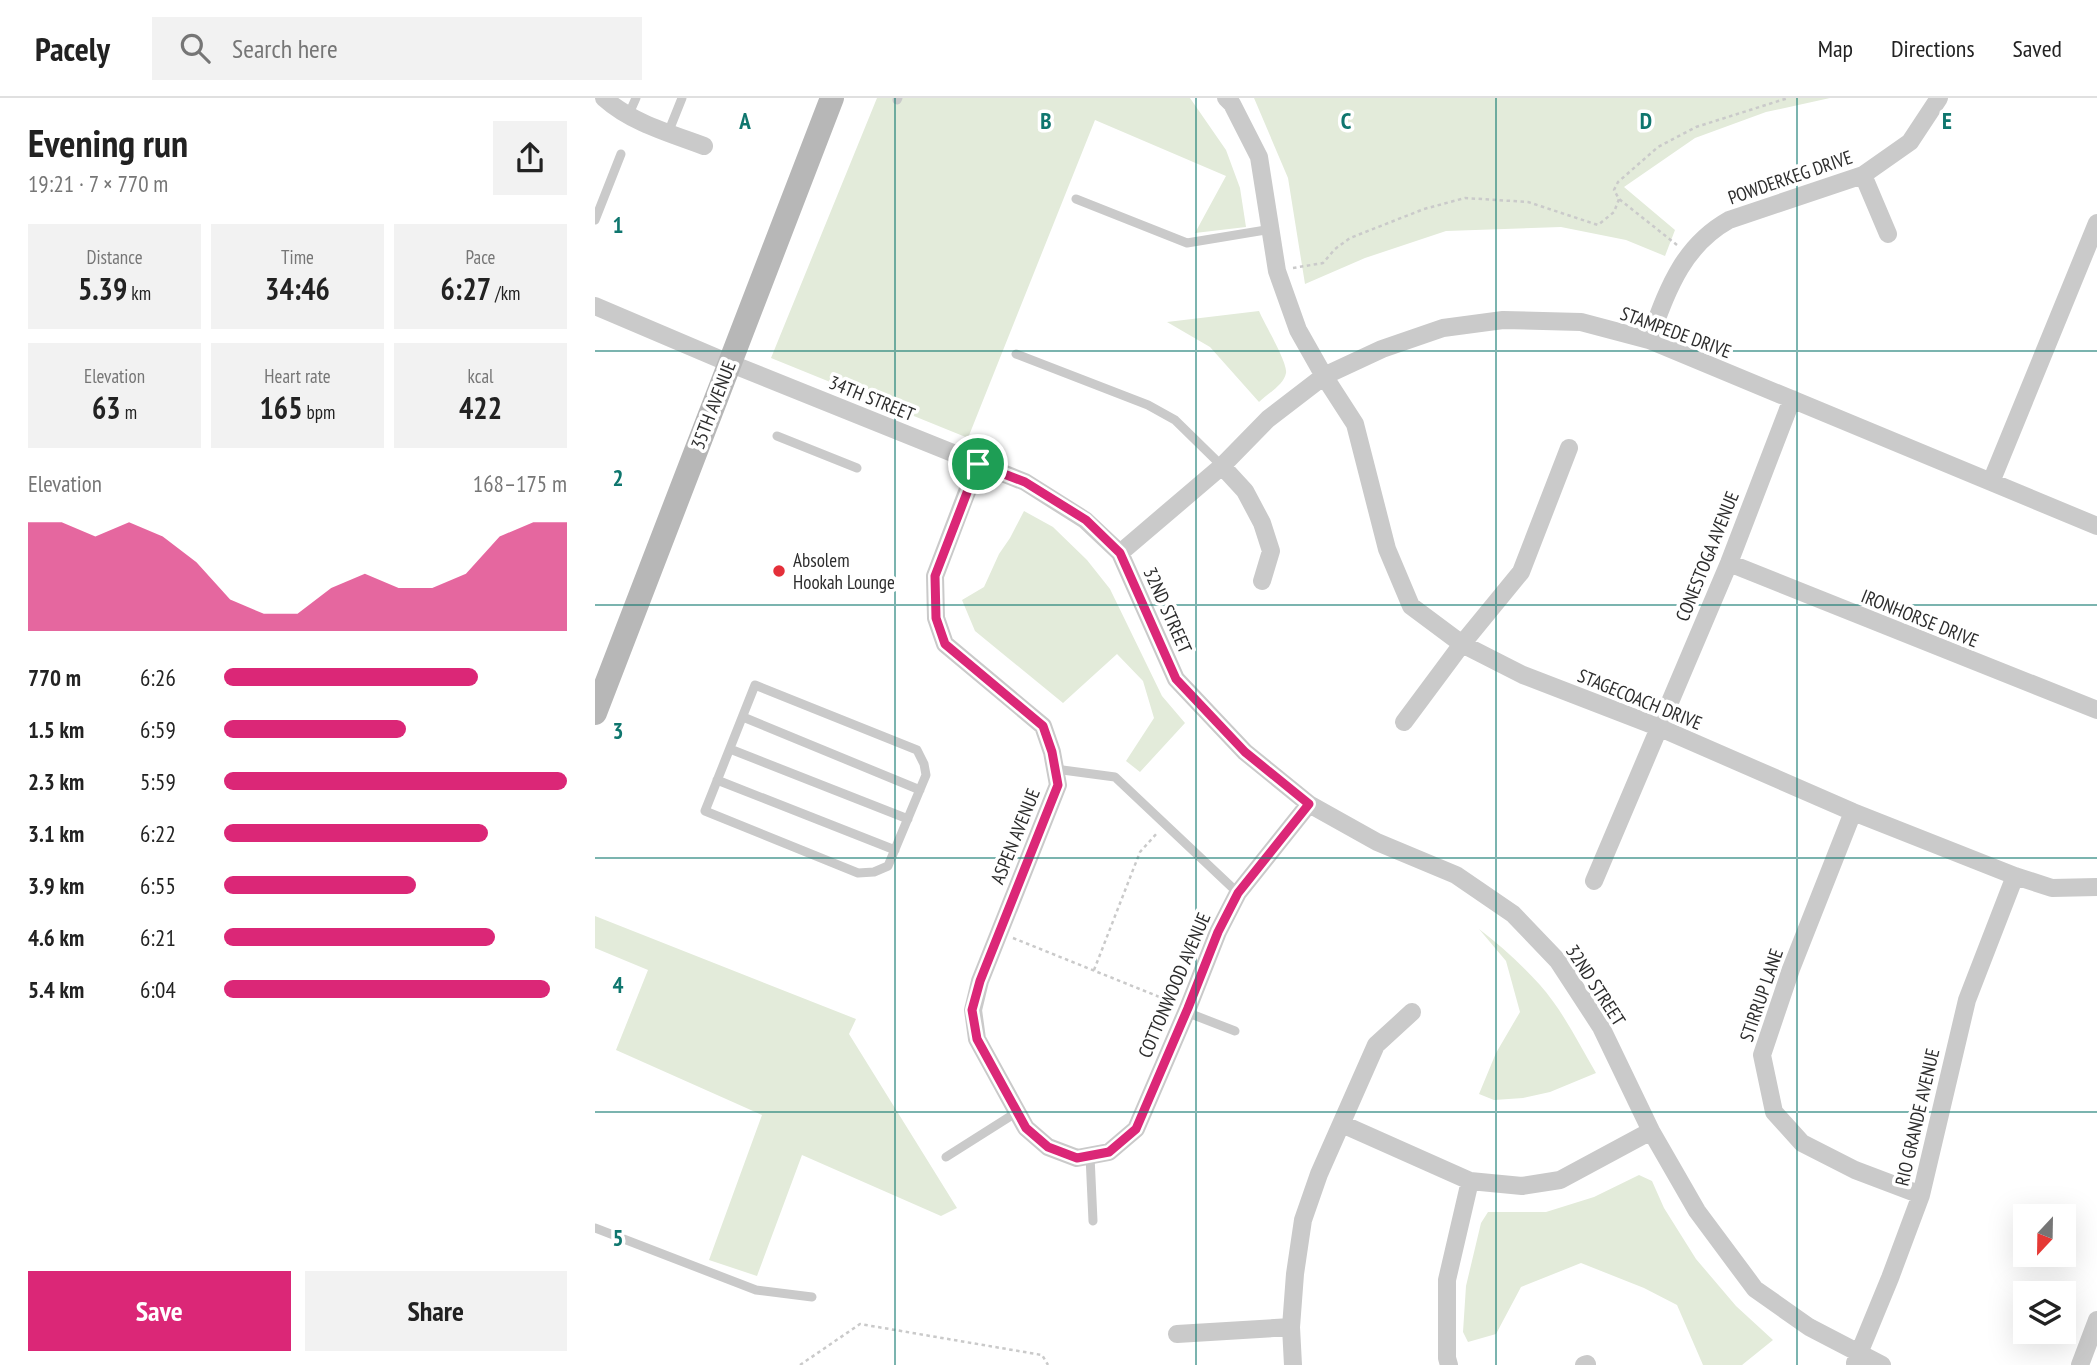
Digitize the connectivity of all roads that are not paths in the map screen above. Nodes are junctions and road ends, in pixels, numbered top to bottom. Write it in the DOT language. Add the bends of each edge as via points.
graph roads {
  1 [pos="604,98"];
  2 [pos="636,98"];
  3 [pos="681,98"];
  4 [pos="832,98"];
  5 [pos="1226,98"];
  6 [pos="1938,98"];
  7 [pos="628,116"];
  8 [pos="668,133"];
  9 [pos="704,146"];
  10 [pos="621,154"];
  11 [pos="1863,175"];
  12 [pos="1076,199"];
  13 [pos="595,220"];
  14 [pos="2097,223"];
  15 [pos="1272,229"];
  16 [pos="1888,234"];
  17 [pos="595,306"];
  18 [pos="1649,340"];
  19 [pos="1016,354"];
  20 [pos="729,363"];
  21 [pos="1324,376"];
  22 [pos="1792,399"];
  23 [pos="777,436"];
  24 [pos="1569,448"];
  25 [pos="978,464"];
  26 [pos="1222,466"];
  27 [pos="857,468"];
  28 [pos="1991,482"];
  29 [pos="2097,526"];
  30 [pos="1120,553"];
  31 [pos="1729,563"];
  32 [pos="1262,580"];
  33 [pos="1462,644"];
  34 [pos="2097,710"];
  35 [pos="595,713"];
  36 [pos="743,717"];
  37 [pos="1404,722"];
  38 [pos="1658,727"];
  39 [pos="730,749"];
  40 [pos="1055,769"];
  41 [pos="717,780"];
  42 [pos="920,790"];
  43 [pos="1309,804"];
  44 [pos="1853,812"];
  45 [pos="908,819"];
  46 [pos="895,850"];
  47 [pos="2015,876"];
  48 [pos="1594,881"];
  49 [pos="2097,887"];
  50 [pos="1238,893"];
  51 [pos="1187,1010"];
  52 [pos="1412,1012"];
  53 [pos="1235,1031"];
  54 [pos="1017,1112"];
  55 [pos="1342,1124"];
  56 [pos="1651,1131"];
  57 [pos="1109,1152"];
  58 [pos="1090,1156"];
  59 [pos="946,1157"];
  60 [pos="1470,1181"];
  61 [pos="1921,1195"];
  62 [pos="1093,1220"];
  63 [pos="595,1228"];
  64 [pos="812,1297"];
  65 [pos="2097,1320"];
  66 [pos="1291,1327"];
  67 [pos="1177,1334"];
  68 [pos="1856,1360"];
  69 [pos="1293,1365"];
  70 [pos="1449,1365"];
  71 [pos="1882,1365"];
  72 [pos="2080,1365"];
  1 -- 7 [label="street"];
  2 -- 7 [label="lane"];
  3 -- 8 [label="lane"];
  4 -- 20 [label="main road, 35TH AVENUE"];
  5 -- 15 [label="street, STAGECOACH DRIVE" via="1259,157"];
  6 -- 11 [label="street, POWDERKEG DRIVE" via="1910,142"];
  7 -- 8 [label="street"];
  8 -- 9 [label="street"];
  10 -- 13 [label="lane"];
  11 -- 16 [label="street"];
  11 -- 18 [label="street, POWDERKEG DRIVE" via="1729,220 1712,230 1688,254 1666,294"];
  12 -- 15 [label="lane" via="1187,243"];
  14 -- 28 [label="street"];
  15 -- 21 [label="street, STAGECOACH DRIVE" via="1277,271 1298,330"];
  17 -- 20 [label="street, 34TH STREET"];
  18 -- 21 [label="street, STAMPEDE DRIVE" via="1581,322 1503,320 1443,328"];
  18 -- 22 [label="street, STAMPEDE DRIVE"];
  19 -- 26 [label="lane" via="1148,405 1175,420"];
  20 -- 25 [label="street, 34TH STREET"];
  20 -- 35 [label="main road, 35TH AVENUE"];
  21 -- 26 [label="street, STAMPEDE DRIVE" via="1268,419"];
  21 -- 33 [label="street, STAGECOACH DRIVE" via="1355,424 1387,549 1411,606"];
  22 -- 28 [label="street, STAMPEDE DRIVE"];
  22 -- 31 [label="street, CONESTOGA AVENUE"];
  23 -- 27 [label="lane"];
  24 -- 33 [label="street" via="1521,572"];
  25 -- 30 [label="street, 34TH STREET" via="1025,482 1086,520"];
  25 -- 40 [label="street, ASPEN AVENUE" via="935,576 936,618 945,644 1043,726"];
  26 -- 30 [label="street, STAMPEDE DRIVE"];
  26 -- 32 [label="street" via="1245,491 1262,523 1271,551"];
  28 -- 29 [label="street, STAMPEDE DRIVE"];
  30 -- 43 [label="street, 32ND STREET" via="1176,679 1245,752"];
  31 -- 34 [label="street, IRONHORSE DRIVE"];
  31 -- 38 [label="street, CONESTOGA AVENUE"];
  33 -- 37 [label="street"];
  33 -- 38 [label="street, STAGECOACH DRIVE" via="1523,675"];
  36 -- 39 [label="lane"];
  36 -- 42 [label="lane"];
  36 -- 42 [label="lane" via="755,685 917,750 926,775"];
  38 -- 44 [label="street, STAGECOACH DRIVE"];
  38 -- 48 [label="street, CONESTOGA AVENUE"];
  39 -- 41 [label="lane"];
  39 -- 45 [label="lane"];
  40 -- 50 [label="lane" via="1115,777"];
  40 -- 54 [label="street, ASPEN AVENUE" via="1058,785 972,1010 977,1039"];
  41 -- 46 [label="lane"];
  41 -- 46 [label="lane" via="705,811 858,873 888,866"];
  42 -- 45 [label="lane"];
  43 -- 50 [label="street, COTTONWOOD AVENUE"];
  43 -- 56 [label="street, 32ND STREET" via="1377,842 1456,874 1513,914 1558,961 1601,1027"];
  44 -- 47 [label="street, STAGECOACH DRIVE"];
  44 -- 61 [label="street, STIRRUP LANE" via="1762,1055 1774,1112 1802,1143 1855,1170"];
  45 -- 46 [label="lane"];
  47 -- 49 [label="street, STAGECOACH DRIVE" via="2052,888"];
  47 -- 61 [label="street, RIO GRANDE AVENUE" via="1967,1000"];
  50 -- 51 [label="street, COTTONWOOD AVENUE"];
  51 -- 53 [label="lane"];
  51 -- 57 [label="street, COTTONWOOD AVENUE" via="1136,1129"];
  52 -- 55 [label="street" via="1376,1045"];
  54 -- 58 [label="street, ASPEN AVENUE" via="1026,1128 1048,1147 1077,1158"];
  54 -- 59 [label="lane"];
  55 -- 60 [label="street"];
  55 -- 66 [label="street" via="1303,1220"];
  56 -- 60 [label="street" via="1560,1180 1522,1186"];
  56 -- 68 [label="street, 32ND STREET" via="1697,1211 1755,1289"];
  57 -- 58 [label="street, ASPEN AVENUE"];
  58 -- 62 [label="lane"];
  60 -- 70 [label="street" via="1447,1280"];
  61 -- 68 [label="street, RIO GRANDE AVENUE"];
  63 -- 64 [label="lane" via="755,1290"];
  65 -- 72 [label="street"];
  66 -- 67 [label="street"];
  66 -- 69 [label="street"];
  68 -- 71 [label="street, 32ND STREET"];
}
